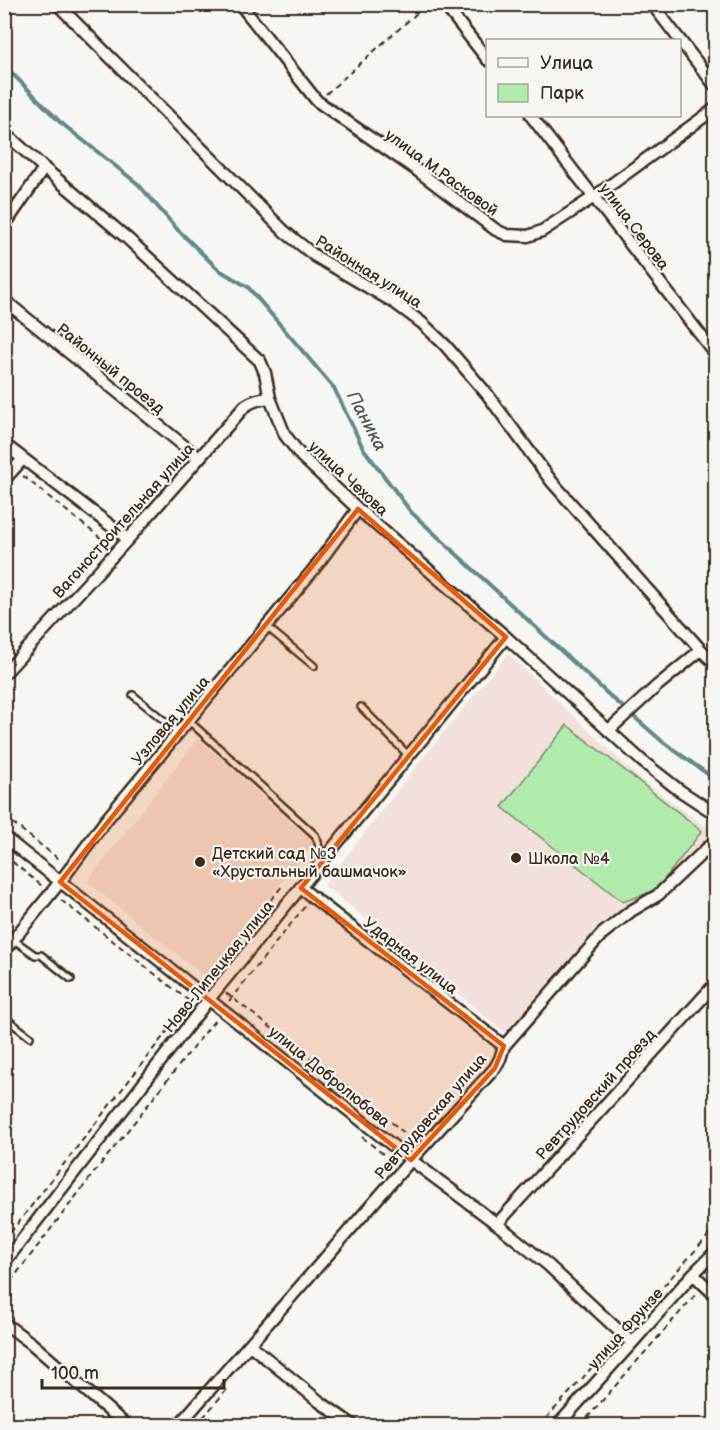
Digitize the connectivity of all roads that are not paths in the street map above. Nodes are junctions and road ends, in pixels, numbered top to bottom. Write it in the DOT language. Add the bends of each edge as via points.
graph roads {
  1 [pos="57,4"];
  2 [pos="240,4"];
  3 [pos="444,4"];
  4 [pos="652,4"];
  5 [pos="679,39"];
  6 [pos="681,42"];
  7 [pos="486,57"];
  8 [pos="716,87"];
  9 [pos="716,108"];
  10 [pos="532,117"];
  11 [pos="4,132"];
  12 [pos="44,168"];
  13 [pos="594,196"];
  14 [pos="4,226"];
  15 [pos="4,300"];
  16 [pos="716,355"];
  17 [pos="270,398"];
  18 [pos="4,444"];
  19 [pos="23,459"];
  20 [pos="199,459"];
  21 [pos="4,480"];
  22 [pos="358,509"];
  23 [pos="128,539"];
  24 [pos="267,627"];
  25 [pos="506,637"];
  26 [pos="701,650"];
  27 [pos="716,664"];
  28 [pos="314,666"];
  29 [pos="4,674"];
  30 [pos="133,694"];
  31 [pos="361,707"];
  32 [pos="189,721"];
  33 [pos="609,730"];
  34 [pos="178,733"];
  35 [pos="409,755"];
  36 [pos="716,812"];
  37 [pos="4,837"];
  38 [pos="716,840"];
  39 [pos="322,862"];
  40 [pos="60,882"];
  41 [pos="301,888"];
  42 [pos="14,940"];
  43 [pos="4,951"];
  44 [pos="71,979"];
  45 [pos="716,983"];
  46 [pos="209,999"];
  47 [pos="4,1017"];
  48 [pos="30,1037"];
  49 [pos="504,1046"];
  50 [pos="411,1160"];
  51 [pos="497,1224"];
  52 [pos="716,1251"];
  53 [pos="4,1263"];
  54 [pos="693,1274"];
  55 [pos="716,1296"];
  56 [pos="4,1323"];
  57 [pos="632,1343"];
  58 [pos="250,1345"];
  59 [pos="127,1425"];
  60 [pos="178,1425"];
  61 [pos="354,1425"];
  62 [pos="557,1425"];
  1 -- 26 [label="street, Районная улица" via="291,237 315,256 395,303 445,345 488,394 552,482"];
  2 -- 13 [label="street, улица М.Расковой" via="317,102 496,230 528,236"];
  3 -- 7 [label="street"];
  4 -- 5 [label="street"];
  6 -- 8 [label="street"];
  9 -- 13 [label="street, улица М.Расковой"];
  10 -- 13 [label="street, улица Серова"];
  11 -- 12 [label="street, улица Чехова"];
  12 -- 14 [label="street"];
  12 -- 17 [label="street, улица Чехова" via="128,239 260,361"];
  13 -- 16 [label="street, улица Серова"];
  15 -- 20 [label="street, Районный проезд"];
  17 -- 20 [label="street, Вагоностроительная улица" via="245,406"];
  17 -- 22 [label="street, улица Чехова" via="285,435 301,456"];
  18 -- 19 [label="street"];
  19 -- 21 [label="street"];
  19 -- 23 [label="street"];
  20 -- 23 [label="street, Вагоностроительная улица"];
  22 -- 24 [label="street, Узловая улица"];
  22 -- 25 [label="street, улица Чехова"];
  23 -- 29 [label="street, Вагоностроительная улица"];
  24 -- 28 [label="lane"];
  24 -- 32 [label="street, Узловая улица"];
  25 -- 33 [label="street, улица Чехова"];
  25 -- 35 [label="street, Ново-Липецкая улица"];
  26 -- 27 [label="street, Районная улица"];
  26 -- 33 [label="street"];
  30 -- 34 [label="lane"];
  31 -- 35 [label="lane"];
  32 -- 34 [label="street, Узловая улица"];
  32 -- 39 [label="lane" via="315,835"];
  33 -- 36 [label="street, улица Чехова" via="679,790"];
  34 -- 40 [label="street, Узловая улица"];
  35 -- 39 [label="street, Ново-Липецкая улица"];
  37 -- 40 [label="street, улица Добролюбова"];
  38 -- 49 [label="street, Ревтрудовская улица" via="658,895 602,934"];
  39 -- 41 [label="street, Ново-Липецкая улица"];
  40 -- 42 [label="street, Узловая улица"];
  40 -- 46 [label="street, улица Добролюбова"];
  41 -- 46 [label="street, Ново-Липецкая улица"];
  41 -- 49 [label="street, Ударная улица"];
  42 -- 43 [label="street, Узловая улица"];
  42 -- 44 [label="lane"];
  45 -- 51 [label="street, Ревтрудовский проезд"];
  46 -- 50 [label="street, улица Добролюбова"];
  46 -- 53 [label="street, Ново-Липецкая улица"];
  47 -- 48 [label="lane"];
  49 -- 50 [label="street, Ревтрудовская улица" via="495,1068"];
  50 -- 51 [label="street, улица Добролюбова"];
  50 -- 58 [label="street, Ревтрудовская улица"];
  51 -- 57 [label="street, улица Добролюбова"];
  52 -- 54 [label="street, улица Фрунзе"];
  54 -- 55 [label="street"];
  54 -- 57 [label="street, улица Фрунзе"];
  56 -- 59 [label="street"];
  57 -- 62 [label="street, улица Фрунзе"];
  58 -- 60 [label="street, Ревтрудовская улица"];
  58 -- 61 [label="street"];
}
